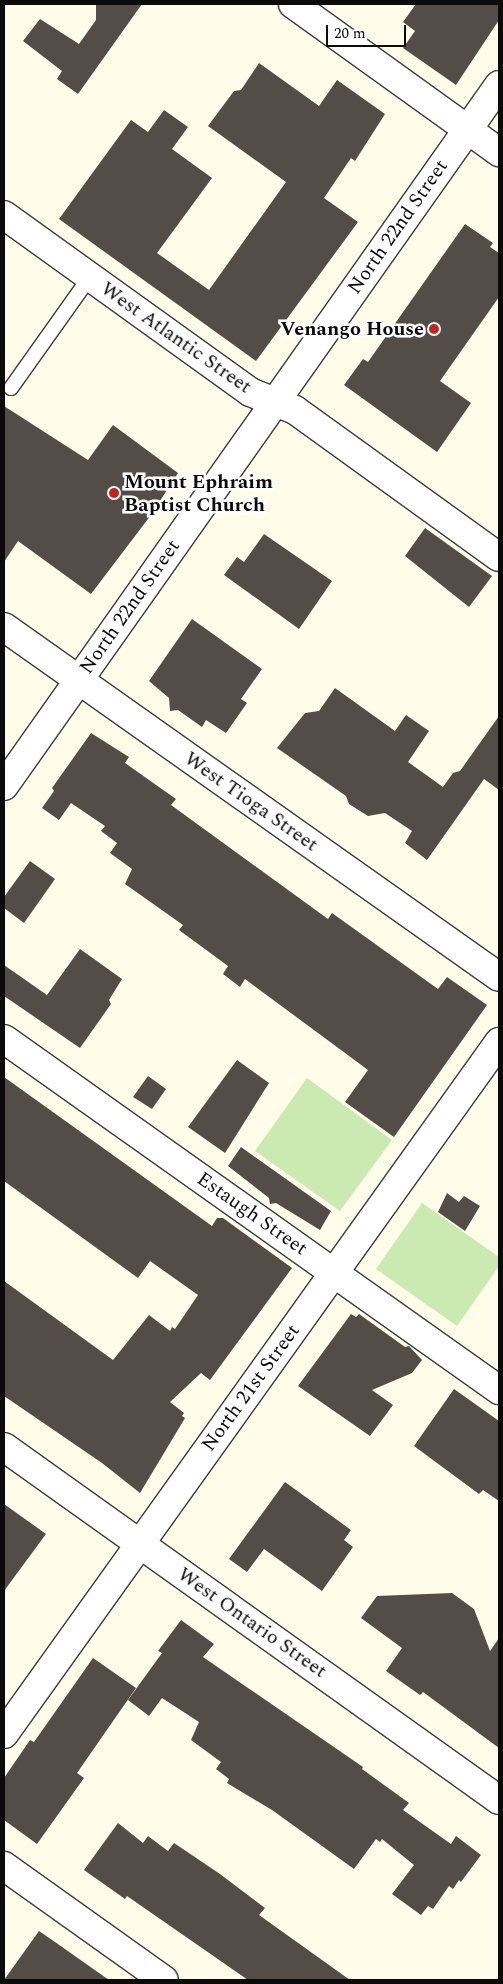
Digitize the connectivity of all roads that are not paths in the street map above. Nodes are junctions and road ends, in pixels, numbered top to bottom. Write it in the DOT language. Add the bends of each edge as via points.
graph roads {
  1 [pos="293,4"];
  2 [pos="499,85"];
  3 [pos="468,128"];
  4 [pos="499,152"];
  5 [pos="4,215"];
  6 [pos="90,277"];
  7 [pos="11,388"];
  8 [pos="275,401"];
  9 [pos="499,557"];
  10 [pos="4,627"];
  11 [pos="78,680"];
  12 [pos="4,786"];
  13 [pos="499,977"];
  14 [pos="4,1039"];
  15 [pos="499,1042"];
  16 [pos="336,1272"];
  17 [pos="499,1390"];
  18 [pos="4,1447"];
  19 [pos="138,1543"];
  20 [pos="4,1734"];
  21 [pos="499,1800"];
  22 [pos="4,1866"];
  23 [pos="164,1980"];
  1 -- 3 [label="street"];
  2 -- 3 [label="street, North 22nd Street"];
  3 -- 4 [label="street"];
  3 -- 8 [label="street, North 22nd Street"];
  5 -- 6 [label="street, West Atlantic Street"];
  6 -- 7 [label="lane"];
  6 -- 8 [label="street, West Atlantic Street" via="250,392"];
  8 -- 9 [label="street, West Atlantic Street" via="295,410"];
  8 -- 11 [label="street, North 22nd Street"];
  10 -- 11 [label="street, West Tioga Street"];
  11 -- 12 [label="street, North 22nd Street"];
  11 -- 13 [label="street, West Tioga Street"];
  14 -- 16 [label="street, Estaugh Street"];
  15 -- 16 [label="street, North 21st Street"];
  16 -- 17 [label="street, Estaugh Street"];
  16 -- 19 [label="street, North 21st Street"];
  18 -- 19 [label="street, West Ontario Street"];
  19 -- 20 [label="street, North 21st Street"];
  19 -- 21 [label="street, West Ontario Street"];
  22 -- 23 [label="street"];
}
